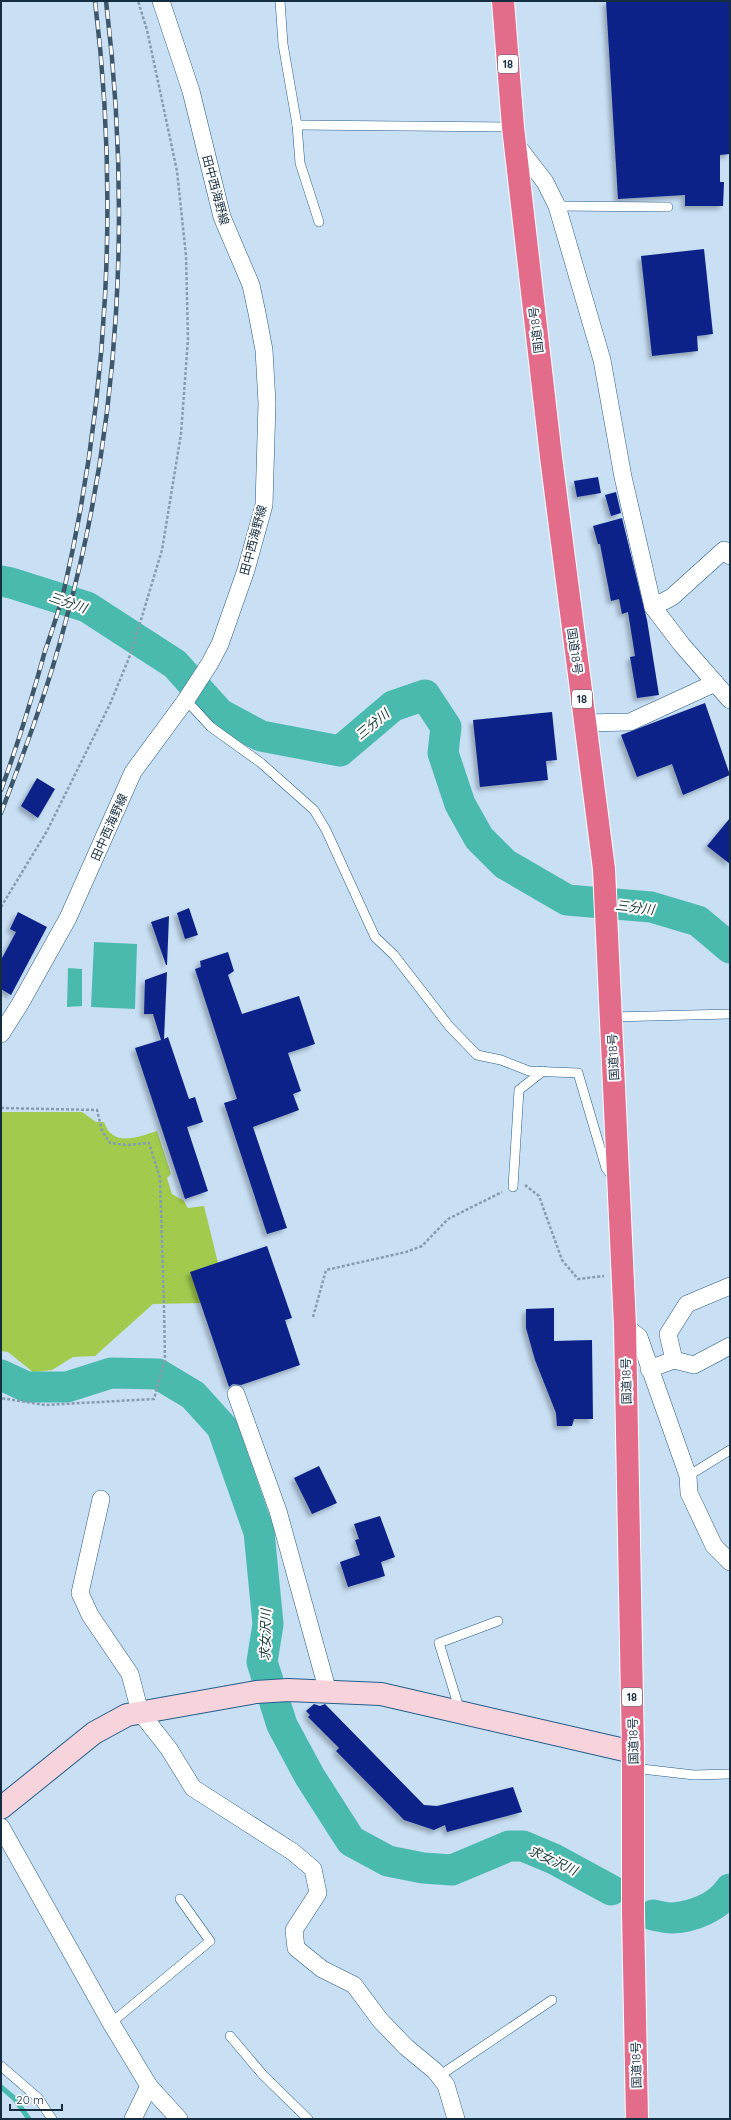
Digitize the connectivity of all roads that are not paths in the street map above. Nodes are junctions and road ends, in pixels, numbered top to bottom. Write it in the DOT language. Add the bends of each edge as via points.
graph roads {
  1 [pos="161,1"];
  2 [pos="280,1"];
  3 [pos="503,1"];
  4 [pos="297,125"];
  5 [pos="514,135"];
  6 [pos="557,206"];
  7 [pos="668,207"];
  8 [pos="319,222"];
  9 [pos="730,556"];
  10 [pos="653,607"];
  11 [pos="715,683"];
  12 [pos="186,700"];
  13 [pos="730,700"];
  14 [pos="586,723"];
  15 [pos="730,1014"];
  16 [pos="611,1017"];
  17 [pos="1,1034"];
  18 [pos="543,1071"];
  19 [pos="620,1186"];
  20 [pos="513,1187"];
  21 [pos="730,1286"];
  22 [pos="626,1326"];
  23 [pos="730,1346"];
  24 [pos="674,1360"];
  25 [pos="650,1369"];
  26 [pos="236,1394"];
  27 [pos="730,1450"];
  28 [pos="688,1476"];
  29 [pos="101,1498"];
  30 [pos="730,1562"];
  31 [pos="498,1621"];
  32 [pos="328,1692"];
  33 [pos="140,1712"];
  34 [pos="461,1713"];
  35 [pos="633,1760"];
  36 [pos="730,1774"];
  37 [pos="1,1808"];
  38 [pos="1,1827"];
  39 [pos="180,1899"];
  40 [pos="552,2000"];
  41 [pos="111,2023"];
  42 [pos="230,2036"];
  43 [pos="1,2066"];
  44 [pos="439,2076"];
  45 [pos="149,2086"];
  46 [pos="52,2119"];
  47 [pos="133,2119"];
  48 [pos="179,2119"];
  49 [pos="308,2119"];
  50 [pos="456,2119"];
  51 [pos="637,2119"];
  1 -- 12 [label="street, 田中西海野線" via="191,90 222,217 251,285 264,350 267,402 264,505 246,570 220,644"];
  2 -- 4 [label="lane" via="283,44"];
  3 -- 5 [label="highway, 国道18号 / 18"];
  4 -- 5 [label="lane"];
  4 -- 8 [label="lane" via="300,163"];
  5 -- 6 [label="street" via="545,182"];
  5 -- 14 [label="highway, 国道18号 / 18" via="569,607"];
  6 -- 7 [label="lane"];
  6 -- 10 [label="street" via="602,360 623,477"];
  9 -- 10 [label="street" via="724,550 672,597"];
  10 -- 11 [label="street"];
  11 -- 13 [label="street"];
  11 -- 14 [label="street" via="630,722"];
  12 -- 17 [label="street, 田中西海野線" via="133,772 68,918"];
  12 -- 18 [label="lane" via="211,727 261,763 314,810 326,830 375,937 394,955 449,1026 477,1055 529,1071"];
  14 -- 16 [label="highway, 国道18号 / 18" via="604,869"];
  15 -- 16 [label="lane"];
  16 -- 19 [label="highway, 国道18号 / 18"];
  18 -- 19 [label="lane" via="578,1073 606,1168"];
  18 -- 20 [label="lane" via="520,1090"];
  19 -- 22 [label="highway, 国道18号 / 18"];
  21 -- 24 [label="street" via="687,1304 668,1334"];
  22 -- 25 [label="street" via="639,1337"];
  22 -- 35 [label="highway, 国道18号 / 18"];
  23 -- 24 [label="street" via="694,1365"];
  24 -- 25 [label="street"];
  25 -- 28 [label="street"];
  26 -- 32 [label="street" via="278,1511"];
  27 -- 28 [label="lane"];
  28 -- 30 [label="street" via="689,1493 714,1546"];
  29 -- 33 [label="street" via="80,1593 90,1615 130,1674"];
  31 -- 34 [label="lane" via="439,1643"];
  32 -- 33 [label="street" via="256,1692"];
  32 -- 34 [label="street" via="381,1694"];
  33 -- 37 [label="street" via="127,1715 94,1733"];
  33 -- 44 [label="street" via="169,1749 193,1788 293,1852 313,1869 318,1893 294,1930 296,1948 322,1969 354,1985 380,2020"];
  34 -- 35 [label="street"];
  35 -- 36 [label="lane" via="694,1775"];
  35 -- 51 [label="highway, 国道18号 / 18"];
  38 -- 41 [label="street"];
  39 -- 41 [label="lane" via="210,1941"];
  40 -- 44 [label="lane"];
  41 -- 45 [label="street"];
  42 -- 49 [label="lane" via="263,2075"];
  43 -- 46 [label="lane" via="38,2098"];
  44 -- 50 [label="street" via="446,2085"];
  45 -- 47 [label="street"];
  45 -- 48 [label="street"];
}
